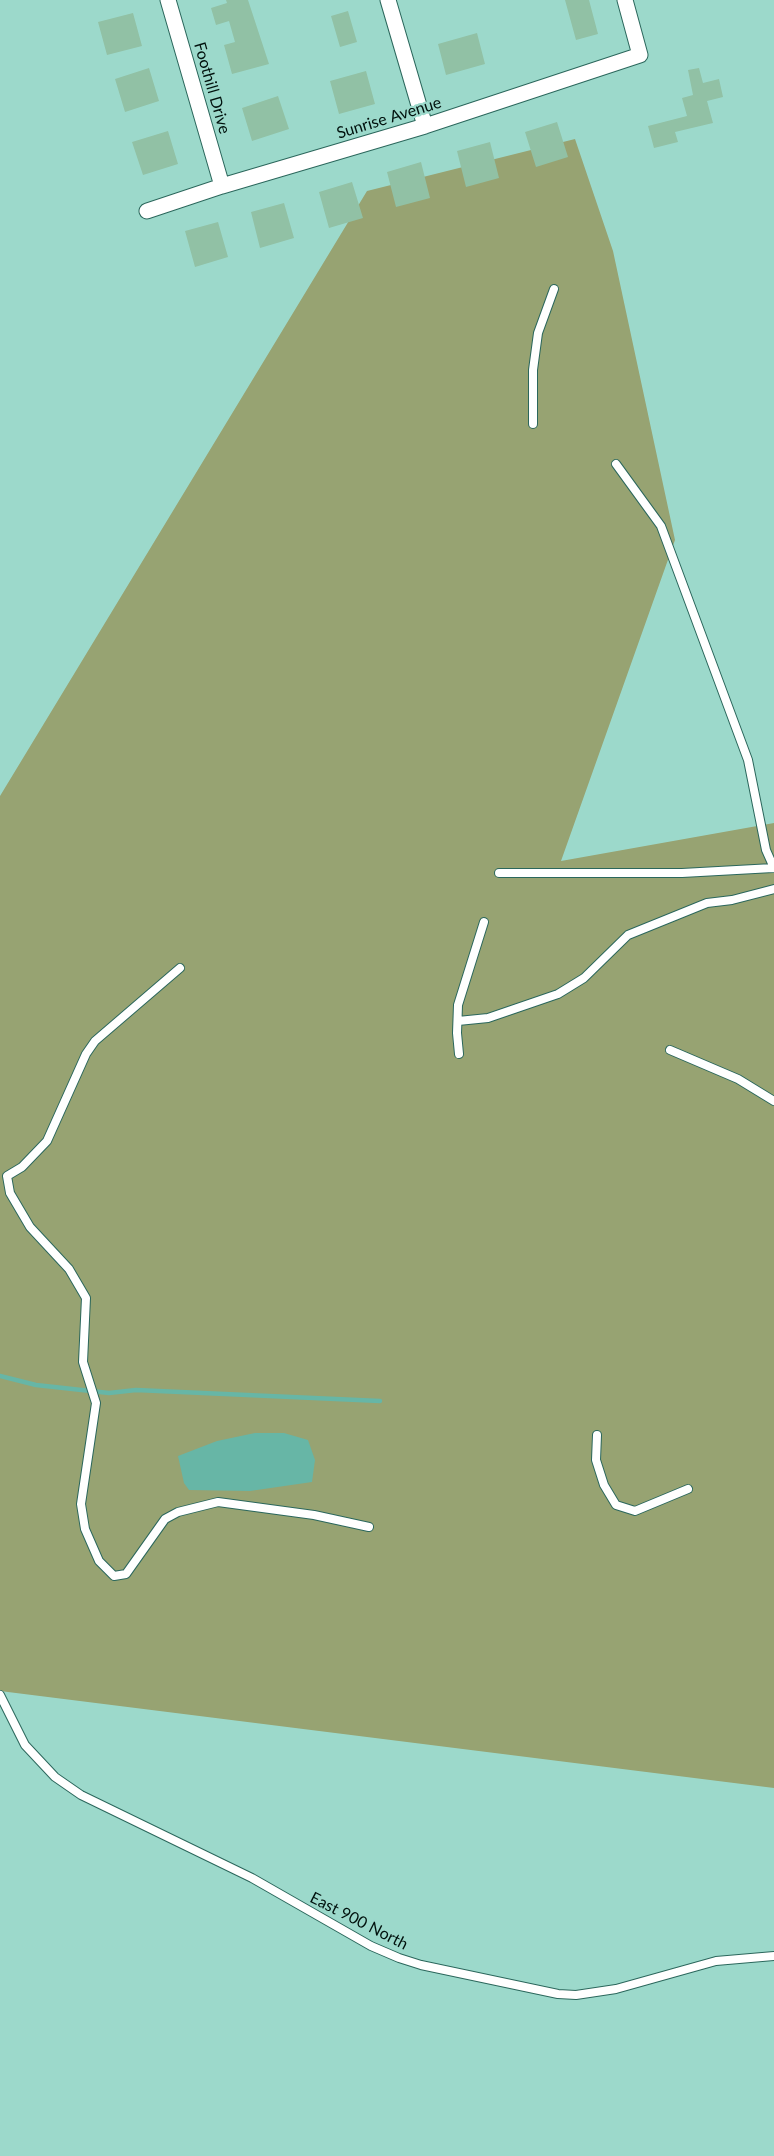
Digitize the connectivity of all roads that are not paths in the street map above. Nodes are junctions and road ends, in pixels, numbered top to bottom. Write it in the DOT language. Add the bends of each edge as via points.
graph roads {
  1 [pos="168,0"];
  2 [pos="388,0"];
  3 [pos="625,0"];
  4 [pos="425,126"];
  5 [pos="222,186"];
  6 [pos="147,211"];
  7 [pos="554,289"];
  8 [pos="533,424"];
  9 [pos="616,464"];
  10 [pos="774,868"];
  11 [pos="499,873"];
  12 [pos="774,889"];
  13 [pos="484,922"];
  14 [pos="180,968"];
  15 [pos="458,1021"];
  16 [pos="670,1050"];
  17 [pos="459,1054"];
  18 [pos="774,1101"];
  19 [pos="597,1435"];
  20 [pos="688,1489"];
  21 [pos="369,1527"];
  22 [pos="0,1695"];
  23 [pos="774,1956"];
  1 -- 5 [label="street, Foothill Drive"];
  2 -- 4 [label="street"];
  3 -- 4 [label="street, Sunrise Avenue" via="640,55"];
  4 -- 5 [label="street, Sunrise Avenue"];
  5 -- 6 [label="street, Sunrise Avenue"];
  7 -- 8 [label="lane" via="538,333"];
  9 -- 10 [label="lane" via="661,526 748,760 765,850"];
  10 -- 11 [label="lane" via="682,873"];
  12 -- 15 [label="lane" via="707,903 627,935 584,978 558,994 488,1018"];
  13 -- 15 [label="lane" via="459,1005"];
  14 -- 21 [label="lane" via="95,1041 47,1141 22,1167 7,1176 10,1193 30,1227 69,1269 86,1298 83,1362 96,1403 81,1504 85,1529 99,1561 114,1576 126,1574 165,1519 218,1502"];
  15 -- 17 [label="lane"];
  16 -- 18 [label="lane" via="738,1079"];
  19 -- 20 [label="lane" via="596,1460 616,1505 635,1511"];
  22 -- 23 [label="lane, East 900 North" via="25,1745 55,1777 81,1795 252,1878 399,1958 576,1995 616,1989 716,1961"];
}
